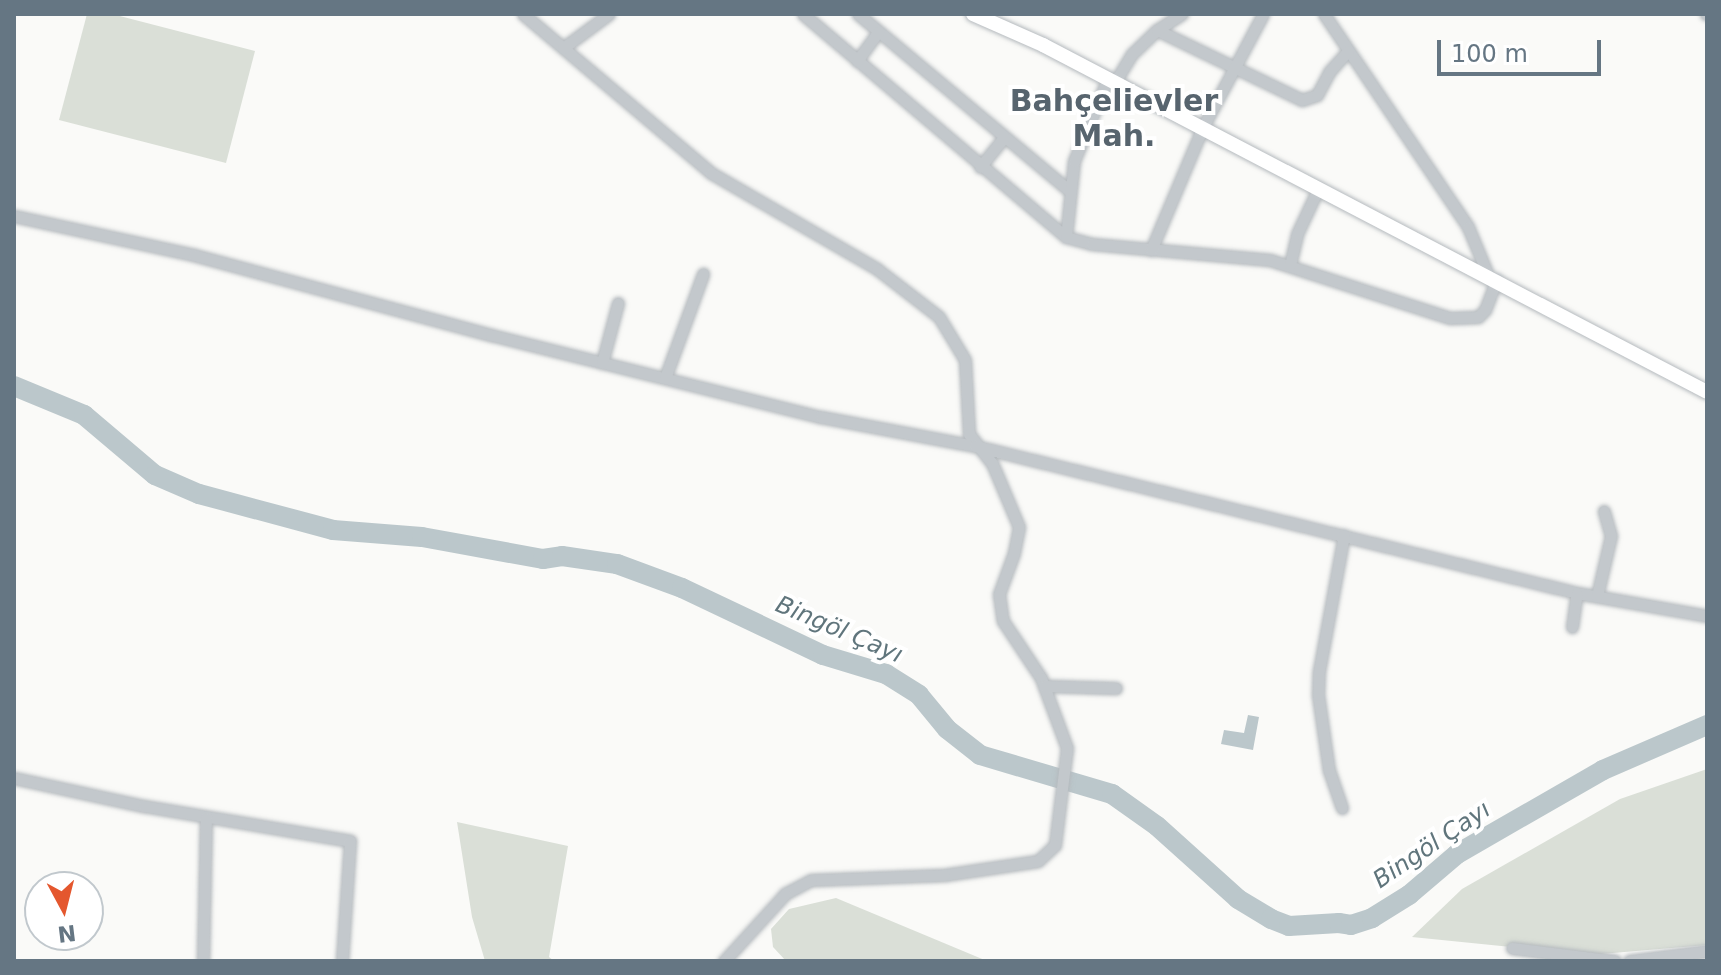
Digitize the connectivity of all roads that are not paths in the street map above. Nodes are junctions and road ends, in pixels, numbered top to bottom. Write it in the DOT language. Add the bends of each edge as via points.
graph roads {
  1 [pos="523,14"];
  2 [pos="609,14"];
  3 [pos="803,14"];
  4 [pos="858,14"];
  5 [pos="1182,14"];
  6 [pos="1263,14"];
  7 [pos="1324,14"];
  8 [pos="979,15"];
  9 [pos="1157,30"];
  10 [pos="878,32"];
  11 [pos="563,48"];
  12 [pos="1348,51"];
  13 [pos="857,61"];
  14 [pos="1236,67"];
  15 [pos="1112,80"];
  16 [pos="1203,127"];
  17 [pos="1004,137"];
  18 [pos="980,167"];
  19 [pos="1319,187"];
  20 [pos="1070,191"];
  21 [pos="14,216"];
  22 [pos="1066,237"];
  23 [pos="1151,250"];
  24 [pos="1290,265"];
  25 [pos="703,274"];
  26 [pos="1493,277"];
  27 [pos="618,303"];
  28 [pos="602,363"];
  29 [pos="665,378"];
  30 [pos="1707,392"];
  31 [pos="975,446"];
  32 [pos="1604,511"];
  33 [pos="1344,535"];
  34 [pos="1577,593"];
  35 [pos="1597,596"];
  36 [pos="1707,616"];
  37 [pos="1572,627"];
  38 [pos="1044,686"];
  39 [pos="1116,688"];
  40 [pos="14,778"];
  41 [pos="1342,808"];
  42 [pos="206,818"];
  43 [pos="1512,948"];
  44 [pos="1707,951"];
  45 [pos="203,961"];
  46 [pos="342,961"];
  47 [pos="724,961"];
  48 [pos="1615,961"];
  49 [pos="1629,961"];
  1 -- 11 [label="street"];
  2 -- 11 [label="street"];
  3 -- 13 [label="street"];
  4 -- 10 [label="street"];
  5 -- 9 [label="street"];
  6 -- 14 [label="street"];
  7 -- 12 [label="street"];
  8 -- 15 [label="main road"];
  9 -- 14 [label="street"];
  9 -- 15 [label="street"];
  10 -- 13 [label="street"];
  10 -- 17 [label="street"];
  11 -- 31 [label="street" via="711,173 877,269 939,317 965,360 966,415"];
  12 -- 14 [label="street" via="1317,95 1306,100"];
  12 -- 26 [label="street" via="1468,227"];
  13 -- 18 [label="street"];
  14 -- 16 [label="street"];
  15 -- 16 [label="main road"];
  15 -- 20 [label="street" via="1081,136"];
  16 -- 19 [label="main road"];
  16 -- 23 [label="street"];
  17 -- 18 [label="street"];
  17 -- 20 [label="street"];
  18 -- 22 [label="street"];
  19 -- 24 [label="street" via="1297,234"];
  19 -- 26 [label="main road"];
  20 -- 22 [label="street"];
  21 -- 28 [label="street" via="194,255"];
  22 -- 23 [label="street"];
  23 -- 24 [label="street" via="1205,251"];
  24 -- 26 [label="street" via="1450,318 1478,317 1485,310"];
  25 -- 29 [label="street"];
  26 -- 30 [label="main road"];
  27 -- 28 [label="street"];
  28 -- 29 [label="street"];
  29 -- 31 [label="street" via="821,417"];
  31 -- 33 [label="street"];
  31 -- 38 [label="street" via="992,463 1019,527 999,594 1003,621"];
  32 -- 35 [label="street" via="1611,536"];
  33 -- 34 [label="street"];
  33 -- 41 [label="street" via="1318,695 1329,771"];
  34 -- 35 [label="street"];
  34 -- 37 [label="street"];
  35 -- 36 [label="street"];
  38 -- 39 [label="street"];
  38 -- 47 [label="street" via="1067,748 1055,845 1038,861 944,875 811,880 785,894"];
  40 -- 42 [label="street"];
  42 -- 45 [label="street"];
  42 -- 46 [label="street" via="350,841"];
  43 -- 48 [label="street"];
  44 -- 49 [label="street"];
}
